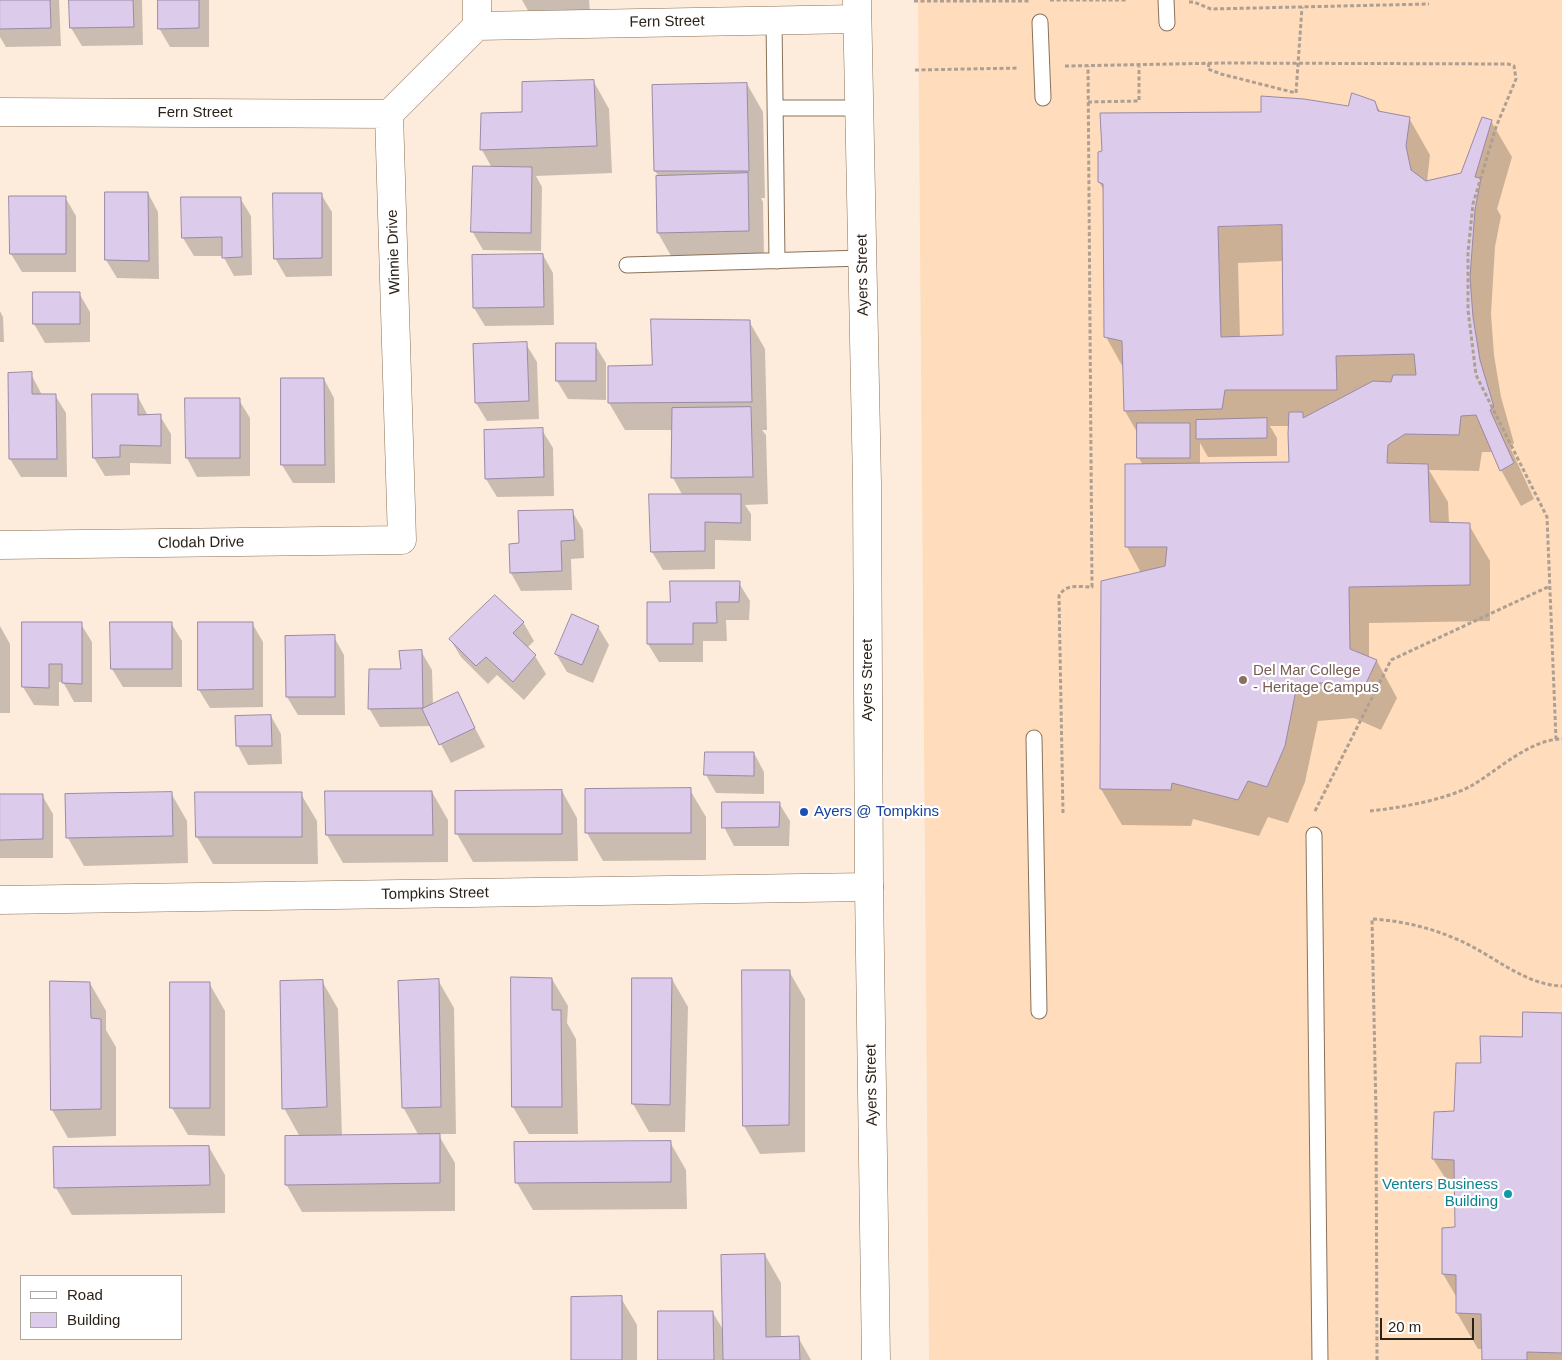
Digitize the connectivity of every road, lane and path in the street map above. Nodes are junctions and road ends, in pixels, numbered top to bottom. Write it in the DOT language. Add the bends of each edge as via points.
graph roads {
  1 [pos="1048,0"];
  2 [pos="1106,0"];
  3 [pos="1126,0"];
  4 [pos="914,1"];
  5 [pos="1029,1"];
  6 [pos="1166,1"];
  7 [pos="1429,4"];
  8 [pos="1302,7"];
  9 [pos="857,9"];
  10 [pos="477,13"];
  11 [pos="774,20"];
  12 [pos="1040,22"];
  13 [pos="1167,24"];
  14 [pos="1209,63"];
  15 [pos="1299,64"];
  16 [pos="1139,65"];
  17 [pos="1088,66"];
  18 [pos="1042,67"];
  19 [pos="915,70"];
  20 [pos="1043,98"];
  21 [pos="1088,102"];
  22 [pos="775,108"];
  23 [pos="860,108"];
  24 [pos="0,112"];
  25 [pos="389,114"];
  26 [pos="863,258"];
  27 [pos="777,261"];
  28 [pos="628,265"];
  29 [pos="402,540"];
  30 [pos="0,545"];
  31 [pos="1550,586"];
  32 [pos="1034,738"];
  33 [pos="1556,739"];
  34 [pos="1562,739"];
  35 [pos="1315,811"];
  36 [pos="1370,811"];
  37 [pos="1063,813"];
  38 [pos="1314,835"];
  39 [pos="870,887"];
  40 [pos="0,900"];
  41 [pos="1562,986"];
  42 [pos="1039,1011"];
  43 [pos="876,1360"];
  44 [pos="1320,1360"];
  45 [pos="1377,1360"];
  1 -- 2 [label="path"];
  2 -- 3 [label="path"];
  4 -- 5 [label="path"];
  6 -- 8 [label="path" via="1194,2 1211,9"];
  6 -- 13 [label="lane"];
  7 -- 8 [label="path"];
  8 -- 15 [label="path"];
  9 -- 11 [label="street, Fern Street"];
  9 -- 23 [label="street, Ayers Street"];
  10 -- 11 [label="street, Fern Street"];
  10 -- 25 [label="street"];
  11 -- 22 [label="lane"];
  12 -- 18 [label="lane"];
  14 -- 15 [label="path"];
  14 -- 15 [label="path" via="1208,69 1221,74 1296,93"];
  14 -- 16 [label="path"];
  15 -- 31 [label="path" via="1514,66 1516,78 1493,135 1473,204 1468,252 1468,310 1476,375 1547,517"];
  16 -- 17 [label="path"];
  16 -- 21 [label="path" via="1139,101"];
  17 -- 18 [label="path"];
  17 -- 21 [label="path"];
  18 -- 19 [label="path"];
  18 -- 20 [label="lane"];
  21 -- 37 [label="path" via="1092,587 1067,587 1059,596"];
  22 -- 23 [label="lane"];
  22 -- 27 [label="lane"];
  23 -- 26 [label="street, Ayers Street"];
  24 -- 25 [label="street, Fern Street"];
  25 -- 29 [label="street, Winnie Drive"];
  26 -- 27 [label="lane"];
  26 -- 39 [label="street, Ayers Street"];
  27 -- 28 [label="lane"];
  29 -- 30 [label="street, Clodah Drive"];
  31 -- 33 [label="path"];
  31 -- 35 [label="path" via="1391,660"];
  32 -- 42 [label="lane"];
  33 -- 34 [label="path"];
  33 -- 36 [label="path" via="1517,755 1470,786 1400,808"];
  38 -- 44 [label="lane"];
  39 -- 40 [label="street, Tompkins Street"];
  39 -- 43 [label="street, Ayers Street"];
  41 -- 45 [label="path" via="1535,981 1461,941 1422,926 1372,919"];
}
